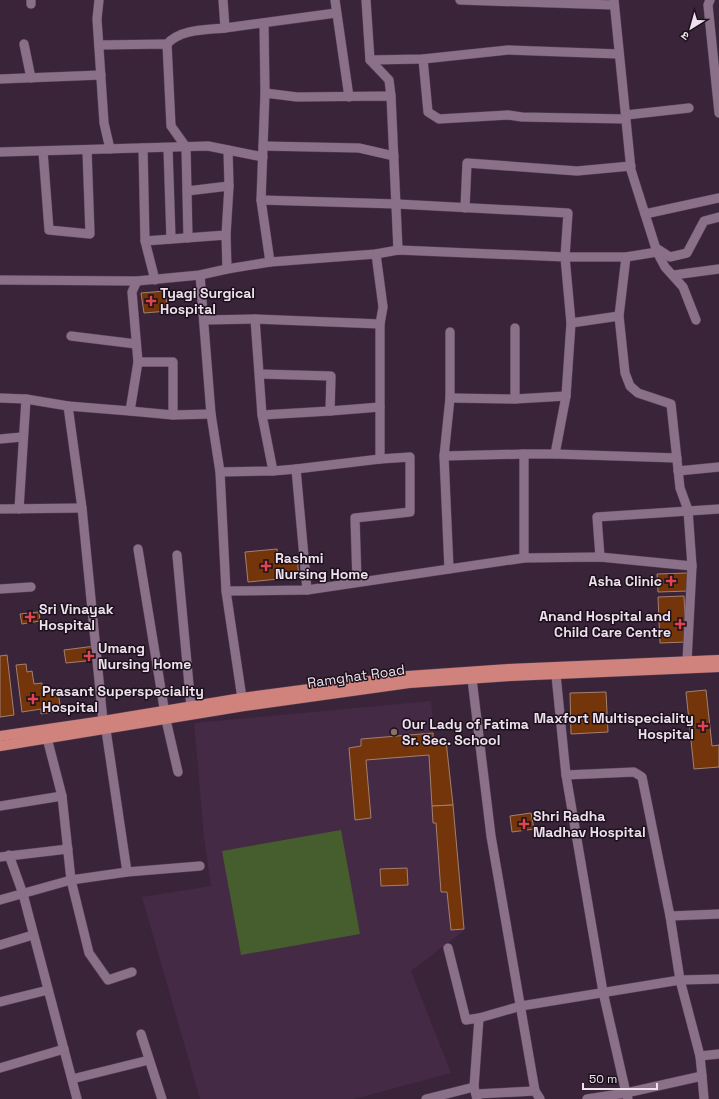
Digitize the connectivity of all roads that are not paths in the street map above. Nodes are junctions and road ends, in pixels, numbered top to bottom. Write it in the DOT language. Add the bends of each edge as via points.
graph roads {
  1 [pos="99,0"];
  2 [pos="224,0"];
  3 [pos="335,0"];
  4 [pos="366,0"];
  5 [pos="460,0"];
  6 [pos="710,0"];
  7 [pos="614,2"];
  8 [pos="336,13"];
  9 [pos="264,24"];
  10 [pos="225,28"];
  11 [pos="24,44"];
  12 [pos="167,44"];
  13 [pos="99,45"];
  14 [pos="619,54"];
  15 [pos="423,59"];
  16 [pos="370,60"];
  17 [pos="101,75"];
  18 [pos="0,78"];
  19 [pos="31,78"];
  20 [pos="389,80"];
  21 [pos="265,93"];
  22 [pos="349,96"];
  23 [pos="377,96"];
  24 [pos="391,96"];
  25 [pos="689,108"];
  26 [pos="719,113"];
  27 [pos="626,117"];
  28 [pos="263,146"];
  29 [pos="186,147"];
  30 [pos="143,148"];
  31 [pos="168,148"];
  32 [pos="110,149"];
  33 [pos="88,150"];
  34 [pos="228,150"];
  35 [pos="43,151"];
  36 [pos="0,152"];
  37 [pos="263,156"];
  38 [pos="394,156"];
  39 [pos="631,166"];
  40 [pos="229,186"];
  41 [pos="187,191"];
  42 [pos="719,198"];
  43 [pos="261,200"];
  44 [pos="397,204"];
  45 [pos="465,208"];
  46 [pos="645,214"];
  47 [pos="719,217"];
  48 [pos="226,235"];
  49 [pos="188,238"];
  50 [pos="171,239"];
  51 [pos="145,241"];
  52 [pos="398,250"];
  53 [pos="657,250"];
  54 [pos="376,254"];
  55 [pos="565,257"];
  56 [pos="626,257"];
  57 [pos="270,262"];
  58 [pos="226,269"];
  59 [pos="719,269"];
  60 [pos="674,275"];
  61 [pos="200,276"];
  62 [pos="0,280"];
  63 [pos="155,280"];
  64 [pos="137,282"];
  65 [pos="619,316"];
  66 [pos="255,319"];
  67 [pos="205,320"];
  68 [pos="696,320"];
  69 [pos="571,323"];
  70 [pos="380,324"];
  71 [pos="515,328"];
  72 [pos="450,332"];
  73 [pos="71,336"];
  74 [pos="136,344"];
  75 [pos="138,362"];
  76 [pos="260,374"];
  77 [pos="566,396"];
  78 [pos="0,398"];
  79 [pos="26,398"];
  80 [pos="450,398"];
  81 [pos="515,399"];
  82 [pos="68,406"];
  83 [pos="380,407"];
  84 [pos="330,411"];
  85 [pos="130,412"];
  86 [pos="211,414"];
  87 [pos="173,415"];
  88 [pos="262,415"];
  89 [pos="22,437"];
  90 [pos="0,440"];
  91 [pos="524,454"];
  92 [pos="555,454"];
  93 [pos="444,456"];
  94 [pos="677,458"];
  95 [pos="380,459"];
  96 [pos="719,467"];
  97 [pos="296,469"];
  98 [pos="273,471"];
  99 [pos="678,471"];
  100 [pos="220,472"];
  101 [pos="82,508"];
  102 [pos="19,509"];
  103 [pos="719,509"];
  104 [pos="0,510"];
  105 [pos="688,510"];
  106 [pos="138,549"];
  107 [pos="177,555"];
  108 [pos="600,557"];
  109 [pos="524,558"];
  110 [pos="692,566"];
  111 [pos="449,569"];
  112 [pos="357,582"];
  113 [pos="31,587"];
  114 [pos="0,589"];
  115 [pos="307,590"];
  116 [pos="226,591"];
  117 [pos="719,660"];
  118 [pos="686,661"];
  119 [pos="719,667"];
  120 [pos="556,675"];
  121 [pos="472,679"];
  122 [pos="243,702"];
  123 [pos="191,707"];
  124 [pos="165,715"];
  125 [pos="104,726"];
  126 [pos="0,736"];
  127 [pos="46,738"];
  128 [pos="0,746"];
  129 [pos="178,772"];
  130 [pos="566,775"];
  131 [pos="62,796"];
  132 [pos="0,806"];
  133 [pos="68,848"];
  134 [pos="5,856"];
  135 [pos="200,866"];
  136 [pos="127,872"];
  137 [pos="71,880"];
  138 [pos="22,894"];
  139 [pos="0,900"];
  140 [pos="719,914"];
  141 [pos="670,916"];
  142 [pos="34,935"];
  143 [pos="0,945"];
  144 [pos="448,948"];
  145 [pos="132,972"];
  146 [pos="719,979"];
  147 [pos="680,980"];
  148 [pos="48,990"];
  149 [pos="603,992"];
  150 [pos="0,1002"];
  151 [pos="521,1006"];
  152 [pos="479,1018"];
  153 [pos="141,1034"];
  154 [pos="64,1049"];
  155 [pos="719,1054"];
  156 [pos="700,1056"];
  157 [pos="150,1060"];
  158 [pos="0,1068"];
  159 [pos="702,1076"];
  160 [pos="72,1079"];
  161 [pos="476,1093"];
  162 [pos="538,1095"];
  163 [pos="627,1096"];
  164 [pos="76,1099"];
  165 [pos="162,1099"];
  166 [pos="426,1099"];
  167 [pos="586,1099"];
  168 [pos="704,1099"];
  1 -- 13 [label="street"];
  2 -- 10 [label="street"];
  3 -- 8 [label="street"];
  4 -- 16 [label="street"];
  5 -- 7 [label="street"];
  6 -- 26 [label="street" via="708,6"];
  7 -- 14 [label="street"];
  8 -- 9 [label="street"];
  8 -- 22 [label="street"];
  9 -- 10 [label="street"];
  9 -- 21 [label="street"];
  10 -- 12 [label="street" via="182,33"];
  11 -- 19 [label="street"];
  12 -- 13 [label="street"];
  12 -- 29 [label="street" via="171,126"];
  13 -- 17 [label="street"];
  14 -- 15 [label="street" via="508,50"];
  14 -- 27 [label="street"];
  15 -- 16 [label="street"];
  15 -- 27 [label="street" via="428,112 439,119 508,115"];
  16 -- 20 [label="street"];
  17 -- 19 [label="street"];
  17 -- 32 [label="street" via="104,123"];
  18 -- 19 [label="street"];
  20 -- 23 [label="street"];
  20 -- 24 [label="street"];
  21 -- 22 [label="street" via="297,97"];
  21 -- 28 [label="street"];
  22 -- 23 [label="street"];
  23 -- 24 [label="street"];
  24 -- 38 [label="street"];
  25 -- 27 [label="street"];
  27 -- 39 [label="street"];
  28 -- 37 [label="street"];
  28 -- 38 [label="street" via="359,148"];
  29 -- 31 [label="street"];
  29 -- 34 [label="street" via="208,146"];
  29 -- 41 [label="street"];
  30 -- 31 [label="street"];
  30 -- 32 [label="street"];
  30 -- 51 [label="street"];
  31 -- 50 [label="street"];
  32 -- 33 [label="street"];
  33 -- 35 [label="street"];
  33 -- 35 [label="street" via="90,234 49,230"];
  34 -- 37 [label="street"];
  34 -- 40 [label="street"];
  35 -- 36 [label="street"];
  37 -- 43 [label="street"];
  38 -- 44 [label="street"];
  39 -- 45 [label="street" via="577,171 467,163"];
  39 -- 46 [label="street"];
  40 -- 41 [label="street"];
  40 -- 48 [label="street"];
  41 -- 49 [label="street"];
  42 -- 46 [label="street"];
  43 -- 44 [label="street"];
  43 -- 57 [label="street"];
  44 -- 45 [label="street"];
  44 -- 52 [label="street"];
  45 -- 55 [label="street" via="568,213"];
  46 -- 53 [label="street"];
  47 -- 53 [label="street" via="704,221 688,253 670,257"];
  48 -- 49 [label="street"];
  48 -- 58 [label="street"];
  49 -- 50 [label="street"];
  50 -- 51 [label="street"];
  51 -- 63 [label="street"];
  52 -- 54 [label="street"];
  52 -- 55 [label="street"];
  53 -- 56 [label="street"];
  53 -- 60 [label="street" via="665,267"];
  54 -- 57 [label="street"];
  54 -- 70 [label="street" via="383,306"];
  55 -- 56 [label="street"];
  55 -- 69 [label="street"];
  56 -- 65 [label="street"];
  57 -- 58 [label="street"];
  58 -- 61 [label="street"];
  59 -- 60 [label="street"];
  60 -- 68 [label="street" via="683,287"];
  61 -- 63 [label="street"];
  61 -- 67 [label="street"];
  62 -- 64 [label="street"];
  63 -- 64 [label="street"];
  64 -- 74 [label="street" via="132,292"];
  65 -- 69 [label="street"];
  65 -- 94 [label="street" via="625,373 630,386 638,393 671,404"];
  66 -- 67 [label="street"];
  66 -- 70 [label="street"];
  66 -- 76 [label="street"];
  67 -- 86 [label="street"];
  69 -- 77 [label="street"];
  70 -- 83 [label="street"];
  71 -- 81 [label="street"];
  72 -- 80 [label="street"];
  73 -- 74 [label="street"];
  74 -- 75 [label="street"];
  75 -- 85 [label="street"];
  75 -- 87 [label="street" via="172,362"];
  76 -- 84 [label="street" via="331,376"];
  76 -- 88 [label="street"];
  77 -- 81 [label="street"];
  77 -- 92 [label="street"];
  78 -- 79 [label="street"];
  79 -- 82 [label="street"];
  79 -- 89 [label="street"];
  80 -- 81 [label="street"];
  80 -- 93 [label="street"];
  82 -- 85 [label="street"];
  82 -- 101 [label="street"];
  83 -- 84 [label="street"];
  83 -- 95 [label="street"];
  84 -- 88 [label="street"];
  85 -- 87 [label="street"];
  86 -- 87 [label="street"];
  86 -- 100 [label="street"];
  88 -- 98 [label="street"];
  89 -- 90 [label="street"];
  89 -- 102 [label="street"];
  91 -- 92 [label="street"];
  91 -- 93 [label="street"];
  91 -- 109 [label="street"];
  92 -- 94 [label="street"];
  93 -- 111 [label="street"];
  94 -- 99 [label="street"];
  95 -- 97 [label="street"];
  95 -- 112 [label="street" via="410,457 410,512 354,518"];
  96 -- 99 [label="street"];
  97 -- 98 [label="street"];
  97 -- 115 [label="street"];
  98 -- 100 [label="street"];
  99 -- 105 [label="street" via="680,488"];
  100 -- 116 [label="street"];
  101 -- 102 [label="street"];
  101 -- 125 [label="street"];
  102 -- 104 [label="street"];
  103 -- 105 [label="street"];
  105 -- 108 [label="street" via="597,517"];
  105 -- 110 [label="street"];
  106 -- 124 [label="street"];
  107 -- 123 [label="street"];
  108 -- 109 [label="street"];
  108 -- 110 [label="street"];
  109 -- 111 [label="street"];
  110 -- 118 [label="street"];
  111 -- 112 [label="street"];
  112 -- 115 [label="street"];
  113 -- 114 [label="street"];
  115 -- 116 [label="street"];
  116 -- 122 [label="street"];
  117 -- 118 [label="main road, Ramghat Road"];
  118 -- 122 [label="main road, Ramghat Road" via="408,676"];
  119 -- 120 [label="main road, Ramghat Road"];
  120 -- 121 [label="main road, Ramghat Road"];
  120 -- 130 [label="street"];
  121 -- 122 [label="main road, Ramghat Road" via="408,683"];
  121 -- 151 [label="street" via="491,836"];
  122 -- 123 [label="main road, Ramghat Road"];
  122 -- 124 [label="main road, Ramghat Road"];
  123 -- 124 [label="main road, Ramghat Road"];
  124 -- 125 [label="main road, Ramghat Road"];
  124 -- 129 [label="street"];
  125 -- 126 [label="main road, Ramghat Road"];
  125 -- 127 [label="main road, Ramghat Road"];
  125 -- 136 [label="street"];
  127 -- 128 [label="main road, Ramghat Road"];
  127 -- 131 [label="street"];
  130 -- 141 [label="street" via="634,772 642,777"];
  130 -- 149 [label="street"];
  131 -- 132 [label="street"];
  131 -- 133 [label="street"];
  133 -- 134 [label="street"];
  133 -- 137 [label="street"];
  134 -- 138 [label="street"];
  135 -- 136 [label="street"];
  136 -- 137 [label="street"];
  137 -- 138 [label="street"];
  137 -- 145 [label="street" via="89,953 108,980"];
  138 -- 139 [label="street"];
  138 -- 142 [label="street"];
  140 -- 141 [label="street"];
  141 -- 147 [label="street"];
  142 -- 143 [label="street"];
  142 -- 148 [label="street"];
  144 -- 152 [label="street" via="466,1020"];
  146 -- 147 [label="street"];
  147 -- 149 [label="street"];
  147 -- 156 [label="street"];
  148 -- 150 [label="street"];
  148 -- 154 [label="street"];
  149 -- 151 [label="street"];
  149 -- 163 [label="street"];
  151 -- 152 [label="street"];
  151 -- 162 [label="street"];
  152 -- 161 [label="street"];
  153 -- 157 [label="street"];
  154 -- 158 [label="street"];
  154 -- 160 [label="street"];
  155 -- 156 [label="street"];
  156 -- 159 [label="street"];
  157 -- 160 [label="street"];
  157 -- 165 [label="street"];
  159 -- 163 [label="street"];
  159 -- 168 [label="street"];
  160 -- 164 [label="street"];
  161 -- 162 [label="street"];
  161 -- 166 [label="street"];
  163 -- 167 [label="street"];
}
